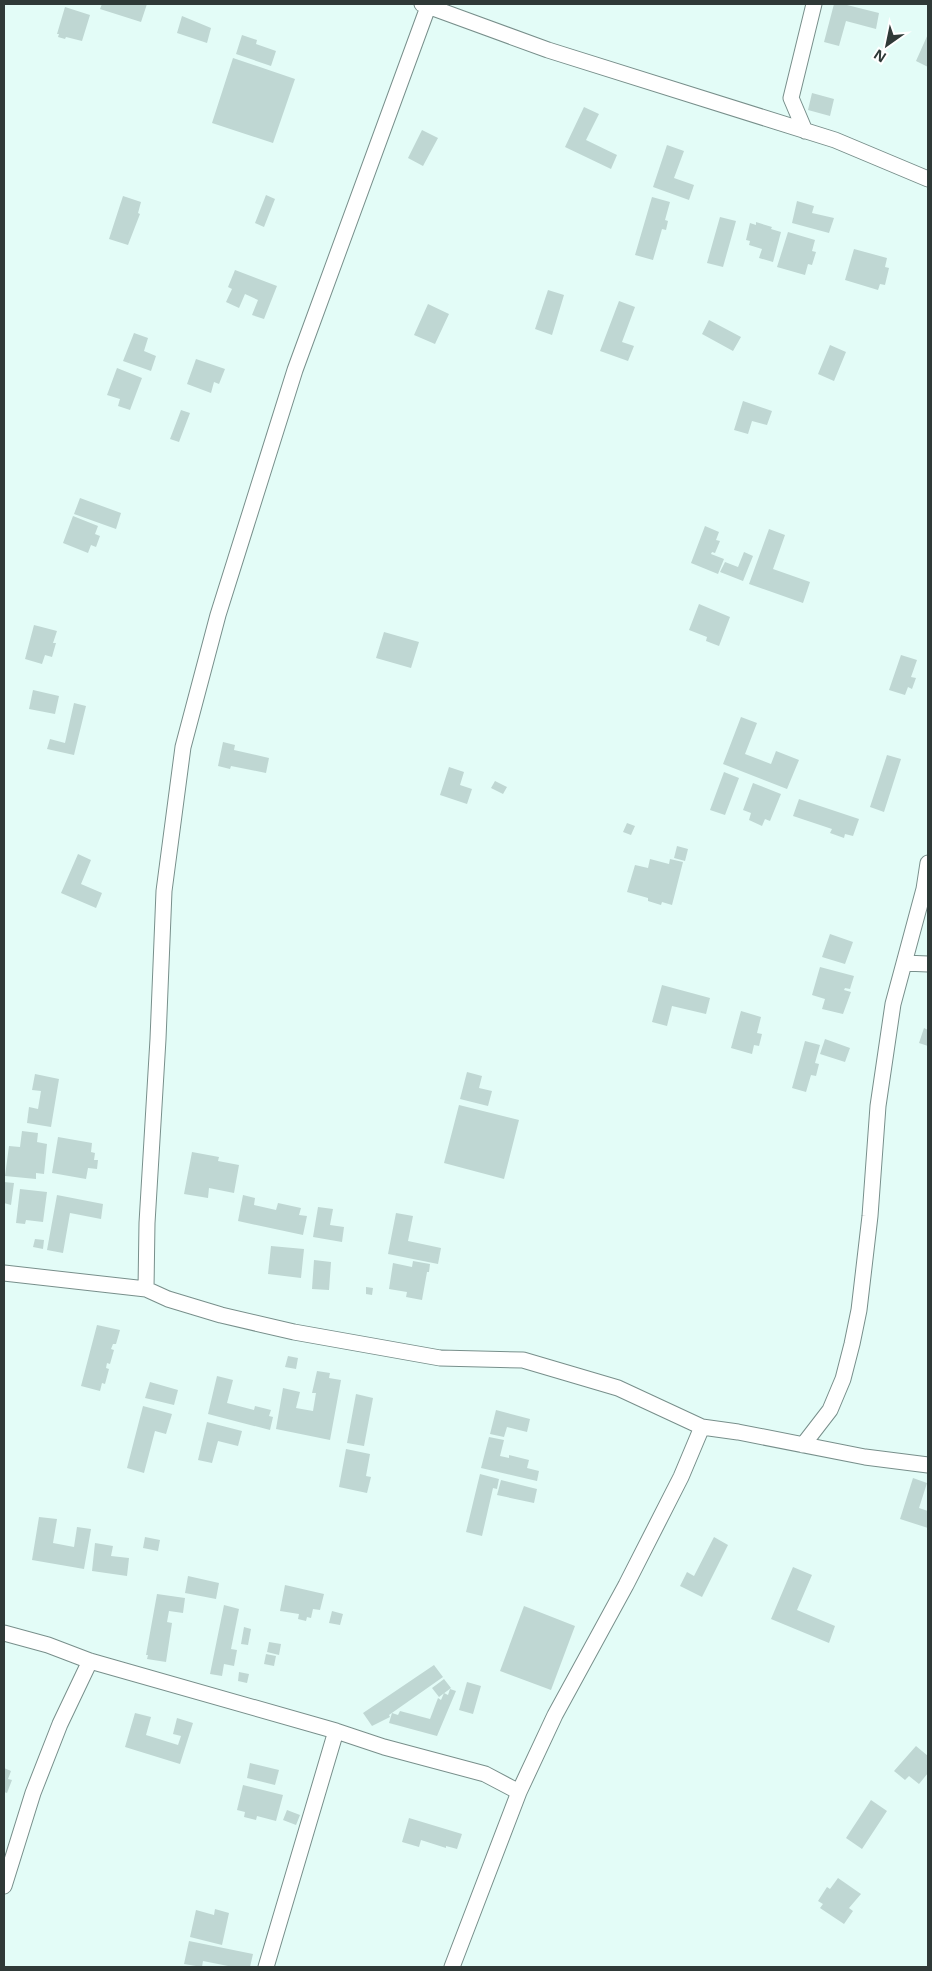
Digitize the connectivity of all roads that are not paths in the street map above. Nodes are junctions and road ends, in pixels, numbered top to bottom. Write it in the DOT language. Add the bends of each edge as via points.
graph roads {
  1 [pos="814,4"];
  2 [pos="425,5"];
  3 [pos="805,131"];
  4 [pos="928,178"];
  5 [pos="928,863"];
  6 [pos="904,963"];
  7 [pos="928,964"];
  8 [pos="4,1273"];
  9 [pos="146,1290"];
  10 [pos="702,1427"];
  11 [pos="803,1445"];
  12 [pos="928,1465"];
  13 [pos="4,1632"];
  14 [pos="90,1661"];
  15 [pos="336,1730"];
  16 [pos="519,1792"];
  17 [pos="4,1886"];
  18 [pos="266,1967"];
  19 [pos="452,1967"];
  1 -- 3 [label="street" via="791,98"];
  2 -- 3 [label="street" via="548,50"];
  2 -- 9 [label="street" via="295,370 218,615 183,747 164,891 146,1223"];
  3 -- 4 [label="street"];
  5 -- 6 [label="street"];
  6 -- 7 [label="street"];
  6 -- 11 [label="street" via="893,1004 878,1106 870,1216 852,1344 843,1379 830,1410"];
  8 -- 9 [label="street"];
  9 -- 10 [label="street" via="221,1315 294,1332 440,1358 523,1360 618,1388"];
  10 -- 11 [label="street"];
  10 -- 16 [label="street" via="626,1585 555,1715"];
  11 -- 12 [label="street"];
  13 -- 14 [label="street"];
  14 -- 15 [label="street"];
  14 -- 17 [label="street" via="36,1785"];
  15 -- 16 [label="street" via="384,1747 485,1774"];
  15 -- 18 [label="street"];
  16 -- 19 [label="street"];
}
